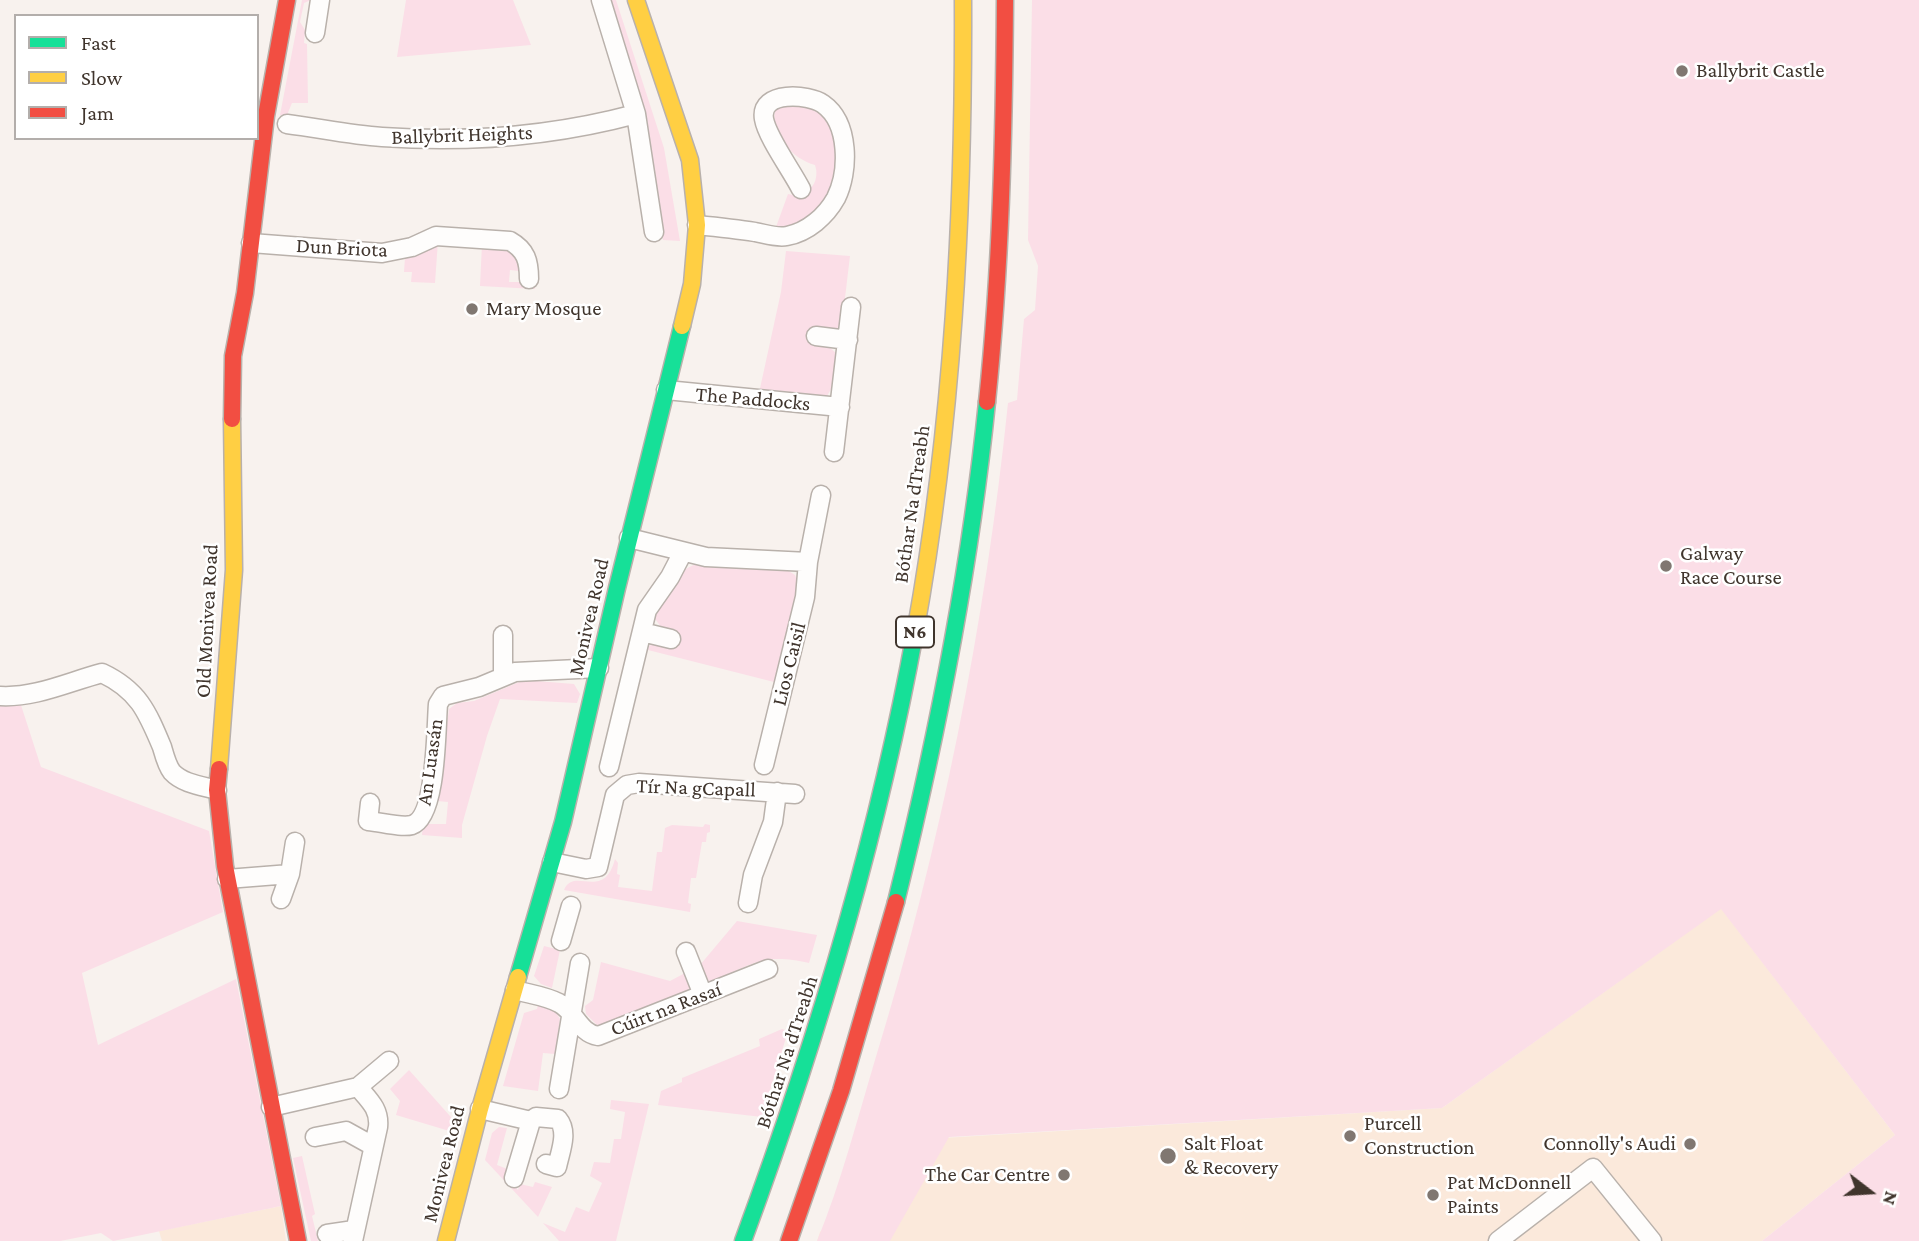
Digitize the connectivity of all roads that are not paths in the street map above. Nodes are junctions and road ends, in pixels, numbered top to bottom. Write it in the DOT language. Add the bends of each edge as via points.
graph roads {
  1 [pos="287,0"];
  2 [pos="320,0"];
  3 [pos="601,0"];
  4 [pos="636,0"];
  5 [pos="963,0"];
  6 [pos="1005,0"];
  7 [pos="315,33"];
  8 [pos="636,114"];
  9 [pos="287,124"];
  10 [pos="801,189"];
  11 [pos="697,225"];
  12 [pos="654,233"];
  13 [pos="251,243"];
  14 [pos="529,279"];
  15 [pos="851,307"];
  16 [pos="816,336"];
  17 [pos="848,340"];
  18 [pos="666,390"];
  19 [pos="840,407"];
  20 [pos="834,452"];
  21 [pos="821,495"];
  22 [pos="629,538"];
  23 [pos="683,552"];
  24 [pos="808,562"];
  25 [pos="642,632"];
  26 [pos="503,635"];
  27 [pos="671,639"];
  28 [pos="599,667"];
  29 [pos="503,676"];
  30 [pos="0,696"];
  31 [pos="764,765"];
  32 [pos="609,767"];
  33 [pos="217,790"];
  34 [pos="777,792"];
  35 [pos="795,794"];
  36 [pos="370,803"];
  37 [pos="295,842"];
  38 [pos="552,862"];
  39 [pos="290,874"];
  40 [pos="228,879"];
  41 [pos="281,899"];
  42 [pos="748,903"];
  43 [pos="571,906"];
  44 [pos="536,917"];
  45 [pos="686,952"];
  46 [pos="580,963"];
  47 [pos="768,970"];
  48 [pos="515,990"];
  49 [pos="702,995"];
  50 [pos="571,1013"];
  51 [pos="389,1061"];
  52 [pos="358,1087"];
  53 [pos="559,1089"];
  54 [pos="271,1107"];
  55 [pos="480,1109"];
  56 [pos="531,1121"];
  57 [pos="316,1137"];
  58 [pos="373,1146"];
  59 [pos="546,1164"];
  60 [pos="514,1178"];
  61 [pos="327,1234"];
  62 [pos="353,1236"];
  63 [pos="298,1241"];
  64 [pos="446,1241"];
  65 [pos="743,1241"];
  66 [pos="789,1241"];
  67 [pos="1498,1241"];
  68 [pos="1652,1241"];
  1 -- 13 [label="main road, Old Monivea Road" via="260,154"];
  2 -- 7 [label="street"];
  3 -- 8 [label="street"];
  4 -- 11 [label="main road, Monivea Road" via="691,159"];
  5 -- 65 [label="main road, Bóthar Na dTreabh / N6" via="957,301 920,604 884,783 838,962"];
  6 -- 66 [label="main road, N6" via="1006,120 999,280 988,415 962,609 927,785 881,964"];
  8 -- 9 [label="street, Ballybrit Heights" via="575,129 477,137 383,137"];
  8 -- 12 [label="street"];
  10 -- 11 [label="street" via="765,123 765,109 772,99 817,102 835,121 845,147 845,172 833,204 814,224 787,236"];
  11 -- 18 [label="main road, Monivea Road" via="692,285"];
  13 -- 14 [label="street, Dun Briota" via="382,253 436,236 510,242 526,256"];
  13 -- 33 [label="main road, Old Monivea Road" via="233,356 234,570"];
  15 -- 17 [label="street, The Paddocks"];
  16 -- 17 [label="street"];
  17 -- 19 [label="street, The Paddocks"];
  18 -- 19 [label="street, The Paddocks"];
  18 -- 22 [label="main road, Monivea Road"];
  19 -- 20 [label="street, The Paddocks"];
  21 -- 24 [label="street, Lios Caisil"];
  22 -- 23 [label="street"];
  22 -- 28 [label="main road, Monivea Road"];
  23 -- 24 [label="street"];
  23 -- 25 [label="street" via="650,604"];
  24 -- 31 [label="street, Lios Caisil" via="804,597"];
  25 -- 27 [label="street"];
  25 -- 32 [label="street"];
  26 -- 29 [label="street"];
  28 -- 29 [label="street, An Luasán"];
  28 -- 38 [label="main road, Monivea Road"];
  29 -- 36 [label="street, An Luasán" via="480,687 443,695 439,701 429,801 421,819 410,825 368,821"];
  30 -- 33 [label="street" via="48,690 102,673 122,682 139,700 171,771 185,781"];
  33 -- 40 [label="main road, Old Monivea Road"];
  34 -- 35 [label="street, Tír Na gCapall"];
  34 -- 38 [label="street, Tír Na gCapall" via="627,785 615,795 598,867"];
  34 -- 42 [label="street, Tír Na gCapall" via="773,822"];
  37 -- 39 [label="street"];
  38 -- 44 [label="main road, Monivea Road"];
  39 -- 40 [label="street"];
  39 -- 41 [label="street"];
  40 -- 54 [label="main road, Old Monivea Road"];
  43 -- 44 [label="street" via="564,933"];
  44 -- 48 [label="main road, Monivea Road"];
  45 -- 49 [label="street"];
  46 -- 50 [label="street"];
  47 -- 49 [label="street, Cúirt na Rasaí"];
  48 -- 50 [label="street, Cúirt na Rasaí" via="558,1002"];
  48 -- 55 [label="main road, Monivea Road"];
  49 -- 50 [label="street, Cúirt na Rasaí" via="598,1036 589,1033"];
  50 -- 53 [label="street"];
  51 -- 52 [label="street"];
  52 -- 54 [label="street"];
  52 -- 58 [label="street" via="379,1117"];
  54 -- 63 [label="main road, Old Monivea Road"];
  55 -- 56 [label="street"];
  55 -- 64 [label="main road, Monivea Road"];
  56 -- 59 [label="street" via="552,1118 563,1126 557,1167"];
  56 -- 60 [label="street"];
  57 -- 58 [label="street" via="346,1131"];
  58 -- 62 [label="street"];
  61 -- 62 [label="street"];
  67 -- 68 [label="street" via="1593,1168"];
}
